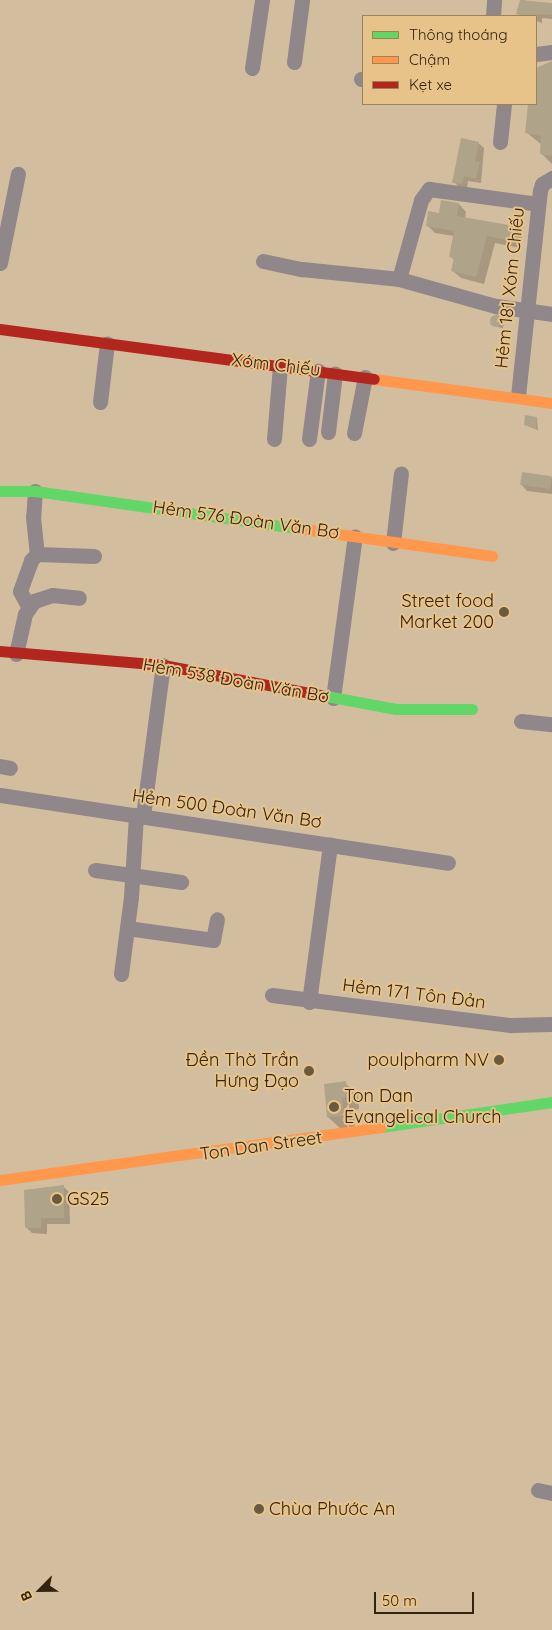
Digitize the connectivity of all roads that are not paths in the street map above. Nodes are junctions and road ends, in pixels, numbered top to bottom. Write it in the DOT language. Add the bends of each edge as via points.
graph roads {
  1 [pos="262,0"];
  2 [pos="302,0"];
  3 [pos="494,0"];
  4 [pos="493,15"];
  5 [pos="552,52"];
  6 [pos="537,54"];
  7 [pos="294,62"];
  8 [pos="252,68"];
  9 [pos="504,105"];
  10 [pos="500,142"];
  11 [pos="18,174"];
  12 [pos="547,181"];
  13 [pos="538,204"];
  14 [pos="263,261"];
  15 [pos="0,263"];
  16 [pos="399,279"];
  17 [pos="525,308"];
  18 [pos="552,314"];
  19 [pos="0,329"];
  20 [pos="107,343"];
  21 [pos="280,366"];
  22 [pos="318,371"];
  23 [pos="335,373"];
  24 [pos="365,377"];
  25 [pos="518,396"];
  26 [pos="100,402"];
  27 [pos="552,402"];
  28 [pos="328,432"];
  29 [pos="354,432"];
  30 [pos="309,438"];
  31 [pos="274,439"];
  32 [pos="401,473"];
  33 [pos="0,491"];
  34 [pos="35,491"];
  35 [pos="355,536"];
  36 [pos="393,543"];
  37 [pos="37,554"];
  38 [pos="94,556"];
  39 [pos="492,556"];
  40 [pos="79,598"];
  41 [pos="29,608"];
  42 [pos="0,651"];
  43 [pos="16,654"];
  44 [pos="163,665"];
  45 [pos="333,698"];
  46 [pos="472,709"];
  47 [pos="521,721"];
  48 [pos="552,724"];
  49 [pos="0,796"];
  50 [pos="140,816"];
  51 [pos="330,844"];
  52 [pos="448,863"];
  53 [pos="95,870"];
  54 [pos="130,877"];
  55 [pos="181,882"];
  56 [pos="218,919"];
  57 [pos="127,928"];
  58 [pos="120,974"];
  59 [pos="272,995"];
  60 [pos="309,1002"];
  61 [pos="552,1024"];
  62 [pos="552,1102"];
  63 [pos="0,1180"];
  1 -- 8 [label="street"];
  2 -- 7 [label="street"];
  3 -- 4 [label="street"];
  5 -- 6 [label="street"];
  9 -- 10 [label="street"];
  11 -- 15 [label="street"];
  12 -- 13 [label="street, Hẻm 181 Xóm Chiếu"];
  13 -- 16 [label="street" via="429,189 421,200"];
  13 -- 17 [label="street, Hẻm 181 Xóm Chiếu"];
  14 -- 16 [label="street" via="302,269"];
  16 -- 17 [label="street" via="496,306"];
  17 -- 18 [label="street"];
  17 -- 25 [label="street, Hẻm 181 Xóm Chiếu"];
  19 -- 20 [label="street, Xóm Chiếu"];
  20 -- 21 [label="street, Xóm Chiếu"];
  20 -- 26 [label="street"];
  21 -- 22 [label="street, Xóm Chiếu"];
  21 -- 31 [label="street"];
  22 -- 23 [label="street, Xóm Chiếu"];
  22 -- 30 [label="street"];
  23 -- 24 [label="street, Xóm Chiếu"];
  23 -- 28 [label="street"];
  24 -- 25 [label="street, Xóm Chiếu"];
  24 -- 29 [label="street"];
  25 -- 27 [label="street, Xóm Chiếu"];
  32 -- 36 [label="street"];
  33 -- 34 [label="street, Hẻm 576 Đoàn Văn Bơ"];
  34 -- 35 [label="street, Hẻm 576 Đoàn Văn Bơ"];
  34 -- 37 [label="street" via="33,517"];
  35 -- 36 [label="street, Hẻm 576 Đoàn Văn Bơ"];
  35 -- 45 [label="street"];
  36 -- 39 [label="street, Hẻm 576 Đoàn Văn Bơ"];
  37 -- 38 [label="street"];
  37 -- 41 [label="street" via="31,560 20,591"];
  40 -- 41 [label="street" via="52,595 34,601"];
  41 -- 43 [label="street"];
  42 -- 43 [label="street, Hẻm 538 Đoàn Văn Bơ"];
  43 -- 44 [label="street, Hẻm 538 Đoàn Văn Bơ"];
  44 -- 45 [label="street, Hẻm 538 Đoàn Văn Bơ"];
  44 -- 50 [label="street"];
  45 -- 46 [label="street, Hẻm 538 Đoàn Văn Bơ" via="396,709"];
  47 -- 48 [label="street"];
  49 -- 50 [label="street, Hẻm 500 Đoàn Văn Bơ"];
  50 -- 51 [label="street, Hẻm 500 Đoàn Văn Bơ"];
  50 -- 54 [label="street"];
  51 -- 52 [label="street, Hẻm 500 Đoàn Văn Bơ"];
  51 -- 60 [label="street"];
  53 -- 54 [label="street"];
  54 -- 55 [label="street"];
  54 -- 57 [label="street"];
  56 -- 57 [label="street" via="213,940"];
  57 -- 58 [label="street"];
  59 -- 60 [label="street, Hẻm 171 Tôn Đản"];
  60 -- 61 [label="street, Hẻm 171 Tôn Đản" via="414,1011 511,1025"];
  62 -- 63 [label="street, Ton Dan Street" via="182,1157"];
}
